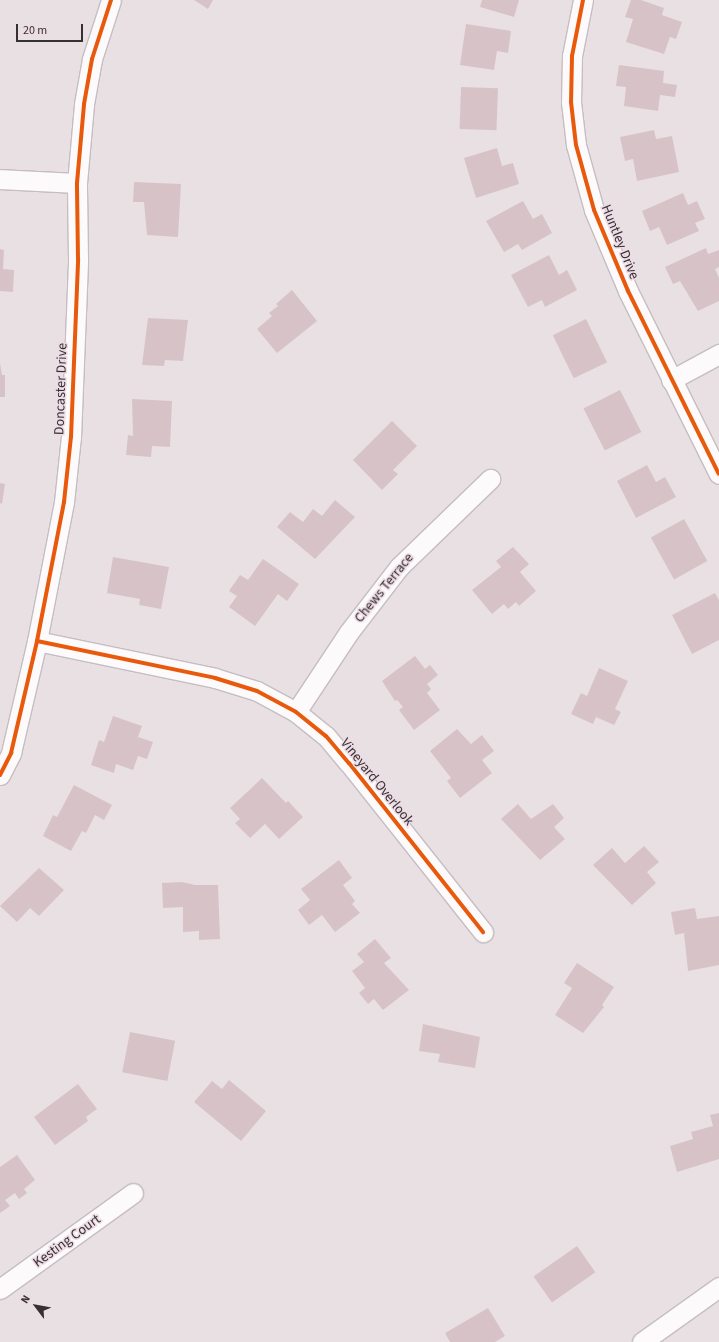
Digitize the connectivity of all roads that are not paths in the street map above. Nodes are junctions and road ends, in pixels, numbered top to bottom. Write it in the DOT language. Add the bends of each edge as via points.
graph roads {
  1 [pos="111,0"];
  2 [pos="583,0"];
  3 [pos="0,179"];
  4 [pos="77,183"];
  5 [pos="719,354"];
  6 [pos="671,380"];
  7 [pos="719,474"];
  8 [pos="490,479"];
  9 [pos="37,641"];
  10 [pos="296,712"];
  11 [pos="0,775"];
  12 [pos="483,932"];
  13 [pos="133,1193"];
  14 [pos="719,1287"];
  15 [pos="0,1289"];
  16 [pos="642,1342"];
  1 -- 4 [label="street, Doncaster Drive" via="92,59"];
  2 -- 6 [label="street, Huntley Drive" via="572,56 570,102 576,145 594,210 628,291"];
  3 -- 4 [label="street"];
  4 -- 9 [label="street, Doncaster Drive" via="78,259 71,437 64,502"];
  5 -- 6 [label="street"];
  6 -- 7 [label="street, Huntley Drive"];
  8 -- 10 [label="street, Chews Terrace" via="399,567 348,632"];
  9 -- 10 [label="street, Vineyard Overlook" via="215,678 257,691"];
  9 -- 11 [label="street, Doncaster Drive" via="11,753"];
  10 -- 12 [label="street, Vineyard Overlook" via="326,736 349,763"];
  13 -- 15 [label="street, Kesting Court"];
  14 -- 16 [label="street"];
}
